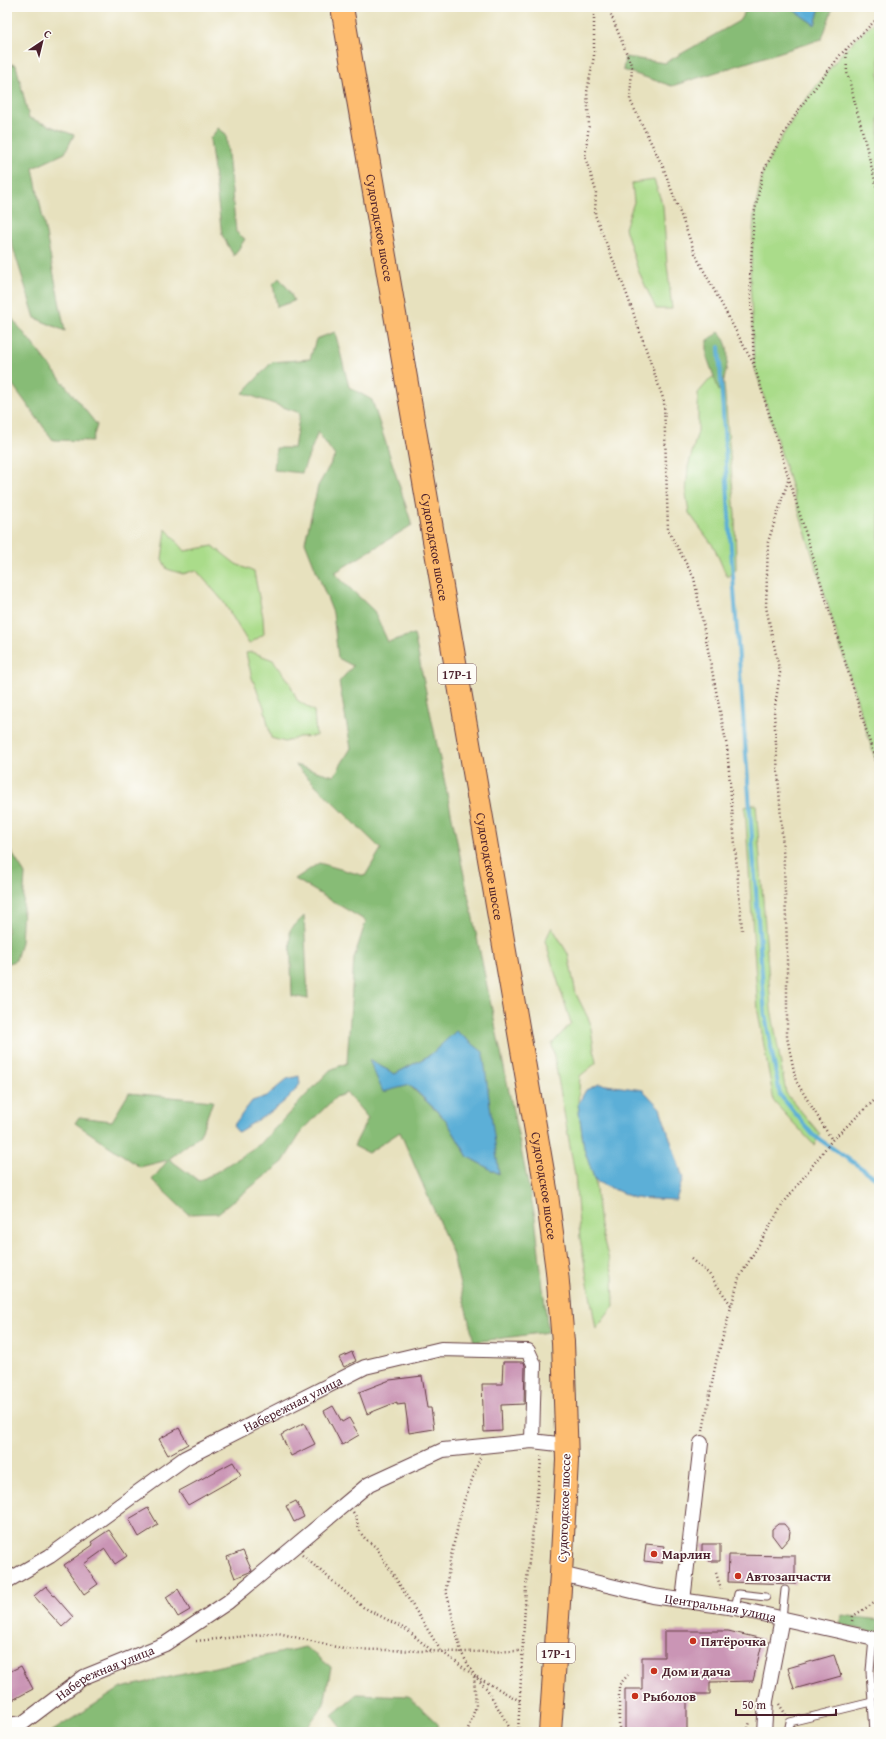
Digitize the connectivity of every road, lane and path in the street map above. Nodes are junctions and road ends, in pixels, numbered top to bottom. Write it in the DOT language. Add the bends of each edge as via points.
graph roads {
  1 [pos="342,7"];
  2 [pos="594,7"];
  3 [pos="608,7"];
  4 [pos="879,17"];
  5 [pos="846,48"];
  6 [pos="879,196"];
  7 [pos="754,365"];
  8 [pos="788,480"];
  9 [pos="879,767"];
  10 [pos="742,930"];
  11 [pos="879,1096"];
  12 [pos="832,1140"];
  13 [pos="691,1259"];
  14 [pos="731,1305"];
  15 [pos="538,1441"];
  16 [pos="701,1443"];
  17 [pos="567,1445"];
  18 [pos="484,1446"];
  19 [pos="346,1503"];
  20 [pos="293,1547"];
  21 [pos="716,1573"];
  22 [pos="562,1574"];
  23 [pos="7,1581"];
  24 [pos="785,1590"];
  25 [pos="722,1593"];
  26 [pos="766,1597"];
  27 [pos="879,1600"];
  28 [pos="683,1601"];
  29 [pos="734,1608"];
  30 [pos="782,1618"];
  31 [pos="848,1633"];
  32 [pos="876,1639"];
  33 [pos="193,1641"];
  34 [pos="432,1651"];
  35 [pos="441,1651"];
  36 [pos="522,1651"];
  37 [pos="461,1652"];
  38 [pos="474,1675"];
  39 [pos="628,1675"];
  40 [pos="520,1701"];
  41 [pos="872,1702"];
  42 [pos="876,1716"];
  43 [pos="7,1725"];
  44 [pos="467,1732"];
  45 [pos="512,1732"];
  46 [pos="518,1732"];
  47 [pos="550,1732"];
  48 [pos="619,1732"];
  49 [pos="764,1732"];
  50 [pos="788,1732"];
  51 [pos="874,1732"];
  1 -- 17 [label="main road, Судогодское шоссе / 17Р-1" via="547,1195 563,1342"];
  2 -- 10 [label="path" via="594,56 587,92 589,125 585,157 596,191 595,215 626,292 664,401 668,530 694,578 727,747"];
  3 -- 7 [label="path" via="632,67 630,100 663,167 696,256"];
  4 -- 5 [label="path"];
  5 -- 6 [label="path" via="847,72"];
  5 -- 7 [label="path" via="801,106 763,172 754,215 750,278"];
  7 -- 8 [label="path"];
  8 -- 9 [label="path"];
  8 -- 12 [label="path" via="768,542 766,607 780,673 774,713 787,946 787,1038 796,1081"];
  11 -- 12 [label="path"];
  12 -- 14 [label="path" via="782,1204 739,1278"];
  13 -- 14 [label="path" via="709,1274"];
  14 -- 16 [label="path" via="716,1362"];
  15 -- 17 [label="street, Набережная улица"];
  15 -- 18 [label="street, Набережная улица"];
  15 -- 23 [label="street, Набережная улица" via="534,1364 528,1351 441,1349 365,1367 185,1458 50,1556"];
  15 -- 36 [label="path"];
  16 -- 28 [label="street"];
  17 -- 22 [label="main road, Судогодское шоссе / 17Р-1"];
  18 -- 19 [label="street, Набережная улица" via="443,1450 369,1484"];
  18 -- 37 [label="path" via="463,1504 446,1590"];
  19 -- 20 [label="street, Набережная улица"];
  19 -- 35 [label="path" via="357,1518 360,1531 376,1547"];
  20 -- 34 [label="path" via="363,1607 407,1630"];
  20 -- 43 [label="street, Набережная улица" via="228,1602 165,1644 84,1676 23,1723"];
  21 -- 25 [label="path"];
  22 -- 28 [label="street, Центральная улица"];
  22 -- 47 [label="main road, Судогодское шоссе / 17Р-1"];
  24 -- 30 [label="lane"];
  26 -- 29 [label="lane" via="738,1594"];
  27 -- 31 [label="path" via="853,1616"];
  28 -- 29 [label="street, Центральная улица"];
  29 -- 30 [label="street, Центральная улица"];
  30 -- 31 [label="street, Центральная улица"];
  30 -- 49 [label="street" via="766,1701"];
  31 -- 32 [label="street, Центральная улица"];
  32 -- 41 [label="lane" via="870,1671"];
  33 -- 34 [label="path" via="278,1633 344,1649"];
  34 -- 35 [label="path"];
  35 -- 37 [label="path"];
  35 -- 38 [label="path"];
  36 -- 37 [label="path"];
  36 -- 40 [label="path"];
  37 -- 38 [label="path"];
  38 -- 40 [label="path"];
  38 -- 44 [label="path" via="476,1706"];
  38 -- 45 [label="path" via="487,1689"];
  39 -- 48 [label="path" via="619,1685"];
  40 -- 46 [label="path"];
  41 -- 42 [label="lane"];
  41 -- 50 [label="lane" via="790,1722"];
  42 -- 51 [label="lane"];
}
